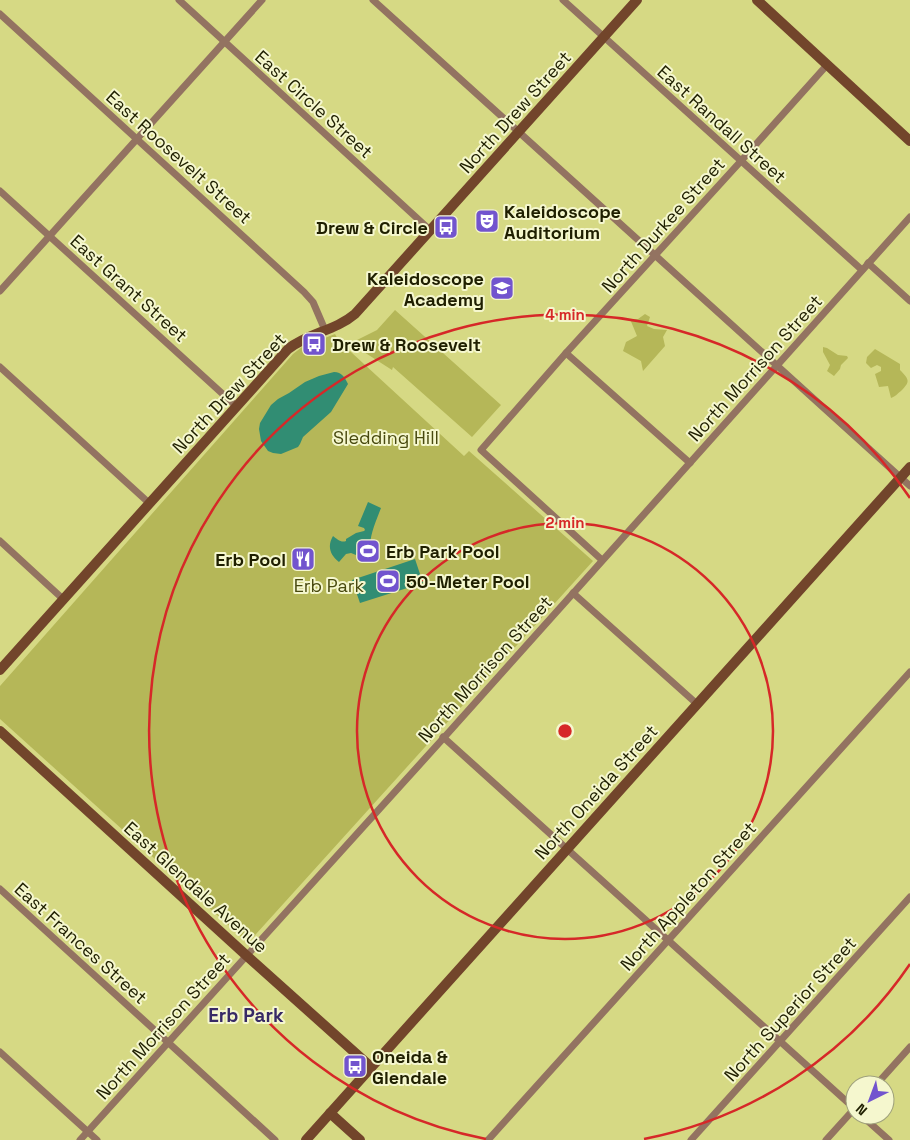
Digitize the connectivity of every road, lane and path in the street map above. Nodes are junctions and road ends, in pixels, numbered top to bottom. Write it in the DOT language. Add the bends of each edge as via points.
graph roads {
  1 [pos="178,0"];
  2 [pos="262,0"];
  3 [pos="372,0"];
  4 [pos="563,0"];
  5 [pos="637,0"];
  6 [pos="756,0"];
  7 [pos="0,14"];
  8 [pos="604,37"];
  9 [pos="225,42"];
  10 [pos="827,65"];
  11 [pos="519,132"];
  12 [pos="137,138"];
  13 [pos="910,142"];
  14 [pos="741,161"];
  15 [pos="0,191"];
  16 [pos="910,217"];
  17 [pos="430,230"];
  18 [pos="49,236"];
  19 [pos="655,256"];
  20 [pos="868,263"];
  21 [pos="862,270"];
  22 [pos="0,291"];
  23 [pos="910,301"];
  24 [pos="325,330"];
  25 [pos="566,353"];
  26 [pos="776,366"];
  27 [pos="0,367"];
  28 [pos="237,407"];
  29 [pos="690,463"];
  30 [pos="910,467"];
  31 [pos="900,478"];
  32 [pos="910,486"];
  33 [pos="149,503"];
  34 [pos="0,541"];
  35 [pos="602,560"];
  36 [pos="573,593"];
  37 [pos="63,599"];
  38 [pos="0,670"];
  39 [pos="910,672"];
  40 [pos="697,704"];
  41 [pos="0,731"];
  42 [pos="443,738"];
  43 [pos="567,848"];
  44 [pos="0,889"];
  45 [pos="910,897"];
  46 [pos="669,940"];
  47 [pos="247,956"];
  48 [pos="168,1042"];
  49 [pos="780,1042"];
  50 [pos="910,1048"];
  51 [pos="0,1052"];
  52 [pos="371,1067"];
  53 [pos="885,1075"];
  54 [pos="845,1100"];
  55 [pos="330,1113"];
  56 [pos="845,1120"];
  57 [pos="873,1125"];
  58 [pos="88,1131"];
  59 [pos="80,1140"];
  60 [pos="97,1140"];
  61 [pos="275,1140"];
  62 [pos="306,1140"];
  63 [pos="360,1140"];
  64 [pos="488,1140"];
  65 [pos="691,1140"];
  66 [pos="826,1140"];
  67 [pos="889,1140"];
  1 -- 9 [label="street, East Circle Street"];
  2 -- 9 [label="street"];
  3 -- 11 [label="street"];
  4 -- 8 [label="street, East Randall Street"];
  5 -- 8 [label="street, North Drew Street"];
  6 -- 10 [label="street"];
  7 -- 12 [label="street, East Roosevelt Street"];
  8 -- 11 [label="street, North Drew Street"];
  8 -- 14 [label="street, East Randall Street"];
  9 -- 12 [label="street"];
  9 -- 17 [label="street, East Circle Street"];
  10 -- 13 [label="street"];
  10 -- 14 [label="street, North Durkee Street"];
  11 -- 17 [label="street, North Drew Street"];
  11 -- 19 [label="street"];
  12 -- 18 [label="street"];
  12 -- 24 [label="street, East Roosevelt Street" via="309,297"];
  14 -- 19 [label="street, North Durkee Street"];
  14 -- 21 [label="street, East Randall Street"];
  15 -- 18 [label="street, East Grant Street"];
  16 -- 20 [label="street, North Morrison Street"];
  17 -- 24 [label="street, North Drew Street" via="355,314"];
  18 -- 22 [label="street"];
  18 -- 28 [label="street, East Grant Street"];
  19 -- 25 [label="street, North Durkee Street"];
  19 -- 26 [label="street"];
  20 -- 21 [label="street, North Morrison Street"];
  20 -- 23 [label="street"];
  21 -- 26 [label="street, North Morrison Street"];
  24 -- 28 [label="street, North Drew Street" via="288,349"];
  25 -- 29 [label="street"];
  25 -- 35 [label="street, North Durkee Street" via="481,450"];
  26 -- 29 [label="street, North Morrison Street"];
  26 -- 31 [label="street"];
  27 -- 33 [label="street"];
  28 -- 33 [label="street, North Drew Street"];
  29 -- 35 [label="street, North Morrison Street"];
  30 -- 31 [label="street, North Oneida Street"];
  31 -- 32 [label="street"];
  31 -- 40 [label="street, North Oneida Street"];
  33 -- 37 [label="street, North Drew Street"];
  34 -- 37 [label="street"];
  35 -- 36 [label="street, North Morrison Street"];
  36 -- 40 [label="street"];
  36 -- 42 [label="street, North Morrison Street"];
  37 -- 38 [label="street, North Drew Street"];
  39 -- 46 [label="street, North Appleton Street"];
  40 -- 43 [label="street, North Oneida Street"];
  41 -- 47 [label="street, East Glendale Avenue"];
  42 -- 43 [label="street"];
  42 -- 47 [label="street, North Morrison Street"];
  43 -- 46 [label="street"];
  43 -- 52 [label="street, North Oneida Street"];
  44 -- 48 [label="street, East Frances Street"];
  45 -- 49 [label="street, North Superior Street"];
  46 -- 49 [label="street"];
  46 -- 64 [label="street, North Appleton Street"];
  47 -- 48 [label="street, North Morrison Street"];
  47 -- 52 [label="street, East Glendale Avenue"];
  48 -- 58 [label="street, North Morrison Street"];
  48 -- 61 [label="street, East Frances Street"];
  49 -- 54 [label="street"];
  49 -- 65 [label="street, North Superior Street"];
  50 -- 53 [label="street"];
  51 -- 58 [label="street"];
  52 -- 55 [label="street, North Oneida Street"];
  55 -- 62 [label="street, North Oneida Street"];
  55 -- 63 [label="street"];
  56 -- 66 [label="street"];
  57 -- 67 [label="street"];
  58 -- 59 [label="street, North Morrison Street"];
  58 -- 60 [label="street"];
}
